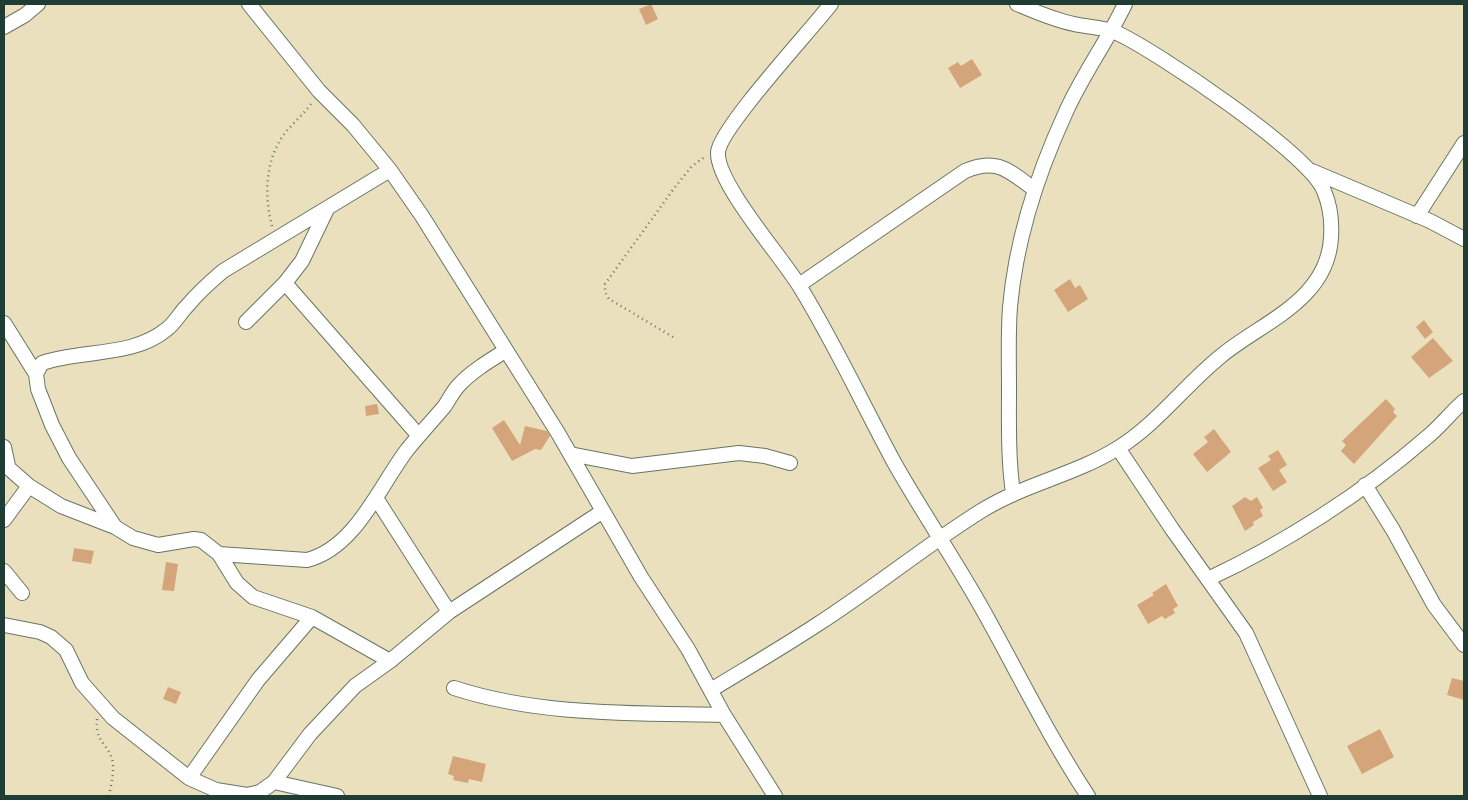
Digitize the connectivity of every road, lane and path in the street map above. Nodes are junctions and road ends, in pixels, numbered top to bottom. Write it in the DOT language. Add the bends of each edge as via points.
graph roads {
  1 [pos="38,4"];
  2 [pos="249,4"];
  3 [pos="832,4"];
  4 [pos="1017,4"];
  5 [pos="1125,4"];
  6 [pos="4,27"];
  7 [pos="1112,31"];
  8 [pos="319,92"];
  9 [pos="1464,143"];
  10 [pos="719,147"];
  11 [pos="390,170"];
  12 [pos="1312,171"];
  13 [pos="1034,189"];
  14 [pos="328,208"];
  15 [pos="1417,216"];
  16 [pos="1464,239"];
  17 [pos="276,240"];
  18 [pos="285,283"];
  19 [pos="799,285"];
  20 [pos="246,322"];
  21 [pos="4,323"];
  22 [pos="673,337"];
  23 [pos="505,351"];
  24 [pos="36,374"];
  25 [pos="1464,401"];
  26 [pos="419,436"];
  27 [pos="4,447"];
  28 [pos="1118,448"];
  29 [pos="570,454"];
  30 [pos="790,463"];
  31 [pos="6,465"];
  32 [pos="1364,485"];
  33 [pos="29,486"];
  34 [pos="1013,493"];
  35 [pos="376,498"];
  36 [pos="603,511"];
  37 [pos="4,520"];
  38 [pos="115,527"];
  39 [pos="941,539"];
  40 [pos="219,554"];
  41 [pos="4,571"];
  42 [pos="1208,579"];
  43 [pos="22,593"];
  44 [pos="449,612"];
  45 [pos="312,617"];
  46 [pos="4,625"];
  47 [pos="1464,645"];
  48 [pos="390,661"];
  49 [pos="454,688"];
  50 [pos="711,690"];
  51 [pos="98,703"];
  52 [pos="724,714"];
  53 [pos="188,778"];
  54 [pos="274,782"];
  55 [pos="109,796"];
  56 [pos="337,796"];
  57 [pos="775,796"];
  58 [pos="1088,796"];
  59 [pos="1320,796"];
  1 -- 6 [label="street"];
  2 -- 8 [label="street"];
  3 -- 10 [label="street" via="740,115"];
  4 -- 7 [label="street" via="1073,24"];
  5 -- 7 [label="street"];
  7 -- 12 [label="street" via="1158,56 1211,93"];
  7 -- 13 [label="street" via="1086,71 1065,113"];
  8 -- 11 [label="street" via="353,125"];
  8 -- 17 [label="path" via="285,134 272,159 266,196"];
  9 -- 15 [label="street"];
  10 -- 19 [label="street" via="720,168"];
  10 -- 22 [label="path" via="687,173 605,284 609,299"];
  11 -- 14 [label="street"];
  11 -- 23 [label="street"];
  12 -- 15 [label="street"];
  12 -- 28 [label="street" via="1324,189 1331,228 1324,269 1312,287 1287,311 1220,356 1161,414"];
  13 -- 19 [label="street" via="1010,172 981,164 965,171"];
  13 -- 34 [label="street" via="1010,306 1009,440"];
  14 -- 17 [label="street"];
  14 -- 18 [label="street" via="302,261"];
  15 -- 16 [label="street"];
  17 -- 24 [label="street" via="223,271 168,329 148,341 110,352 57,358 42,363"];
  18 -- 20 [label="street"];
  18 -- 26 [label="street"];
  19 -- 39 [label="street" via="896,465"];
  21 -- 24 [label="street"];
  23 -- 26 [label="street" via="475,370 459,385"];
  23 -- 29 [label="street"];
  24 -- 38 [label="street" via="38,388 56,433"];
  25 -- 32 [label="street" via="1426,438"];
  26 -- 35 [label="street"];
  27 -- 31 [label="street"];
  28 -- 34 [label="street" via="1060,476"];
  28 -- 42 [label="street"];
  29 -- 30 [label="street" via="632,466 739,453"];
  29 -- 36 [label="street"];
  31 -- 33 [label="street"];
  32 -- 42 [label="street" via="1299,529"];
  32 -- 47 [label="street" via="1434,605"];
  33 -- 37 [label="street"];
  33 -- 38 [label="street" via="61,506"];
  34 -- 39 [label="street"];
  35 -- 40 [label="street" via="343,540 320,557 292,560"];
  35 -- 44 [label="street"];
  36 -- 44 [label="street"];
  36 -- 50 [label="street"];
  38 -- 40 [label="street" via="158,545 201,540"];
  39 -- 50 [label="street" via="820,623"];
  39 -- 58 [label="street"];
  40 -- 45 [label="street" via="237,583 253,597"];
  41 -- 43 [label="street"];
  42 -- 59 [label="street" via="1256,651"];
  44 -- 48 [label="street"];
  45 -- 48 [label="street"];
  45 -- 53 [label="street" via="258,680"];
  46 -- 51 [label="street" via="51,637 66,650 82,683"];
  48 -- 54 [label="street" via="355,686 332,708"];
  49 -- 52 [label="street" via="478,696 548,708"];
  50 -- 52 [label="street"];
  51 -- 53 [label="street" via="126,730"];
  51 -- 55 [label="path" via="98,736 114,766"];
  52 -- 57 [label="street"];
  53 -- 54 [label="street" via="216,790 247,795 260,792"];
  54 -- 56 [label="street"];
}
